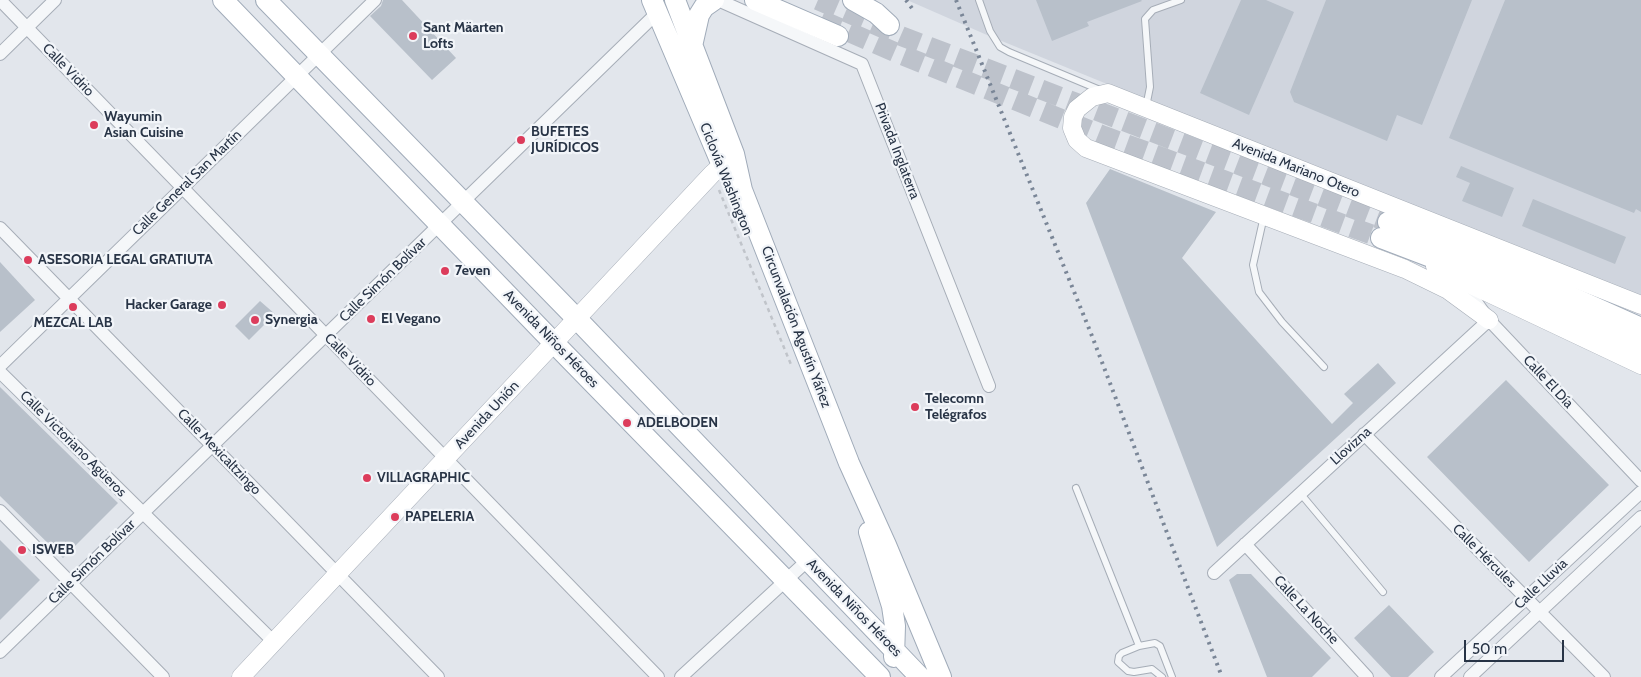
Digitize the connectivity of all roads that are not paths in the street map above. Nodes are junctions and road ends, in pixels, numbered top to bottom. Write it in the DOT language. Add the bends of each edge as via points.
graph roads {
  1 [pos="0,0"];
  2 [pos="55,0"];
  3 [pos="223,0"];
  4 [pos="266,0"];
  5 [pos="375,0"];
  6 [pos="675,0"];
  7 [pos="716,0"];
  8 [pos="755,0"];
  9 [pos="853,0"];
  10 [pos="979,0"];
  11 [pos="1181,0"];
  12 [pos="655,6"];
  13 [pos="889,25"];
  14 [pos="27,28"];
  15 [pos="838,36"];
  16 [pos="692,46"];
  17 [pos="0,54"];
  18 [pos="319,55"];
  19 [pos="297,76"];
  20 [pos="1108,94"];
  21 [pos="1146,108"];
  22 [pos="723,164"];
  23 [pos="182,188"];
  24 [pos="463,202"];
  25 [pos="1264,216"];
  26 [pos="440,224"];
  27 [pos="0,228"];
  28 [pos="1388,234"];
  29 [pos="1459,280"];
  30 [pos="69,298"];
  31 [pos="1636,311"];
  32 [pos="576,319"];
  33 [pos="1489,320"];
  34 [pos="326,335"];
  35 [pos="554,343"];
  36 [pos="1641,347"];
  37 [pos="1641,365"];
  38 [pos="0,366"];
  39 [pos="1324,366"];
  40 [pos="0,372"];
  41 [pos="989,386"];
  42 [pos="1364,434"];
  43 [pos="213,445"];
  44 [pos="446,459"];
  45 [pos="849,463"];
  46 [pos="1641,482"];
  47 [pos="1076,488"];
  48 [pos="1641,492"];
  49 [pos="1300,493"];
  50 [pos="0,511"];
  51 [pos="143,513"];
  52 [pos="1641,517"];
  53 [pos="1245,544"];
  54 [pos="808,560"];
  55 [pos="1214,573"];
  56 [pos="338,574"];
  57 [pos="786,580"];
  58 [pos="71,583"];
  59 [pos="1382,592"];
  60 [pos="1526,598"];
  61 [pos="1540,612"];
  62 [pos="274,642"];
  63 [pos="1139,646"];
  64 [pos="895,651"];
  65 [pos="0,652"];
  66 [pos="164,677"];
  67 [pos="241,677"];
  68 [pos="438,677"];
  69 [pos="658,677"];
  70 [pos="682,677"];
  71 [pos="880,677"];
  72 [pos="892,677"];
  73 [pos="920,677"];
  74 [pos="941,677"];
  75 [pos="1162,677"];
  76 [pos="1172,677"];
  77 [pos="1367,677"];
  78 [pos="1441,677"];
  79 [pos="1470,677"];
  80 [pos="1604,677"];
  1 -- 14 [label="street, Calle Vidrio"];
  2 -- 14 [label="street"];
  3 -- 19 [label="main road, Avenida Niños Héroes"];
  4 -- 18 [label="main road, Avenida Niños Héroes"];
  5 -- 18 [label="street, Calle General San Martín"];
  6 -- 16 [label="main road, Circunvalación Agustín Yáñez"];
  7 -- 16 [label="main road" via="704,7 699,15"];
  7 -- 41 [label="street, Privada Inglaterra" via="862,64"];
  8 -- 15 [label="main road"];
  9 -- 13 [label="main road"];
  10 -- 20 [label="lane, Avenida Mariano Otero" via="990,31 1000,47"];
  11 -- 21 [label="lane" via="1153,10 1145,19 1150,87"];
  12 -- 22 [label="main road, Circunvalación Agustín Yáñez"];
  12 -- 24 [label="street, Calle Simón Bolívar"];
  14 -- 17 [label="street"];
  14 -- 23 [label="street, Calle Vidrio"];
  16 -- 22 [label="main road, Circunvalación Agustín Yáñez"];
  18 -- 19 [label="street, Calle General San Martín"];
  18 -- 24 [label="main road, Avenida Niños Héroes"];
  19 -- 23 [label="street, Calle General San Martín"];
  19 -- 26 [label="main road, Avenida Niños Héroes"];
  20 -- 21 [label="main road, Avenida Mariano Otero"];
  20 -- 25 [label="main road" via="1086,100 1074,117 1074,134 1086,148"];
  21 -- 31 [label="main road, Avenida Mariano Otero"];
  22 -- 32 [label="main road, Avenida Unión"];
  22 -- 45 [label="main road, Circunvalación Agustín Yáñez" via="742,190"];
  23 -- 30 [label="street, Calle General San Martín"];
  23 -- 34 [label="street, Calle Vidrio"];
  24 -- 26 [label="street, Calle Simón Bolívar"];
  24 -- 32 [label="main road, Avenida Niños Héroes"];
  25 -- 33 [label="main road" via="1432,281"];
  25 -- 39 [label="lane" via="1253,265 1259,292 1282,322"];
  26 -- 34 [label="street, Calle Simón Bolívar"];
  26 -- 35 [label="main road, Avenida Niños Héroes"];
  27 -- 30 [label="street, Calle Mexicaltzingo"];
  28 -- 29 [label="main road"];
  28 -- 31 [label="main road, Avenida Mariano Otero"];
  28 -- 36 [label="main road"];
  29 -- 33 [label="street, Calle El Día"];
  29 -- 37 [label="main road"];
  30 -- 38 [label="street, Calle General San Martín"];
  30 -- 43 [label="street, Calle Mexicaltzingo"];
  32 -- 35 [label="main road, Avenida Unión"];
  32 -- 54 [label="main road, Avenida Niños Héroes"];
  33 -- 42 [label="street, Llovizna"];
  33 -- 46 [label="street, Calle El Día"];
  34 -- 43 [label="street, Calle Simón Bolívar"];
  34 -- 44 [label="street, Calle Vidrio"];
  35 -- 44 [label="main road, Avenida Unión"];
  35 -- 57 [label="main road, Avenida Niños Héroes"];
  40 -- 51 [label="street, Calle Victoriano Agüeros"];
  42 -- 49 [label="street, Llovizna"];
  42 -- 60 [label="street, Calle Hércules"];
  43 -- 51 [label="street, Calle Simón Bolívar"];
  43 -- 56 [label="street, Calle Mexicaltzingo"];
  44 -- 56 [label="main road, Avenida Unión"];
  44 -- 69 [label="street, Calle Vidrio"];
  45 -- 64 [label="main road, Circunvalación Agustín Yáñez" via="892,606"];
  45 -- 74 [label="main road, Circunvalación Agustín Yáñez"];
  47 -- 63 [label="lane"];
  48 -- 60 [label="street, Calle Lluvia"];
  49 -- 53 [label="street, Llovizna"];
  49 -- 59 [label="lane"];
  50 -- 58 [label="street"];
  51 -- 58 [label="street, Calle Simón Bolívar"];
  51 -- 62 [label="street, Calle Victoriano Agüeros"];
  52 -- 61 [label="street, Calle Lluvia"];
  53 -- 55 [label="street, Llovizna"];
  53 -- 77 [label="street, Calle La Noche"];
  54 -- 57 [label="street"];
  54 -- 64 [label="main road, Avenida Niños Héroes"];
  56 -- 62 [label="main road, Avenida Unión"];
  56 -- 68 [label="street, Calle Mexicaltzingo"];
  57 -- 70 [label="street"];
  57 -- 71 [label="main road, Avenida Niños Héroes"];
  58 -- 65 [label="street, Calle Simón Bolívar"];
  58 -- 66 [label="street"];
  60 -- 61 [label="street, Calle Hércules"];
  60 -- 78 [label="street, Calle Lluvia"];
  61 -- 79 [label="street, Calle Lluvia"];
  61 -- 80 [label="street, Calle Hércules"];
  62 -- 67 [label="main road, Avenida Unión"];
  63 -- 75 [label="lane" via="1122,653 1118,662 1128,671 1152,670"];
  63 -- 76 [label="lane" via="1155,643 1160,646"];
  64 -- 72 [label="main road, Circunvalación Agustín Yáñez"];
  64 -- 73 [label="main road, Avenida Niños Héroes"];
}
